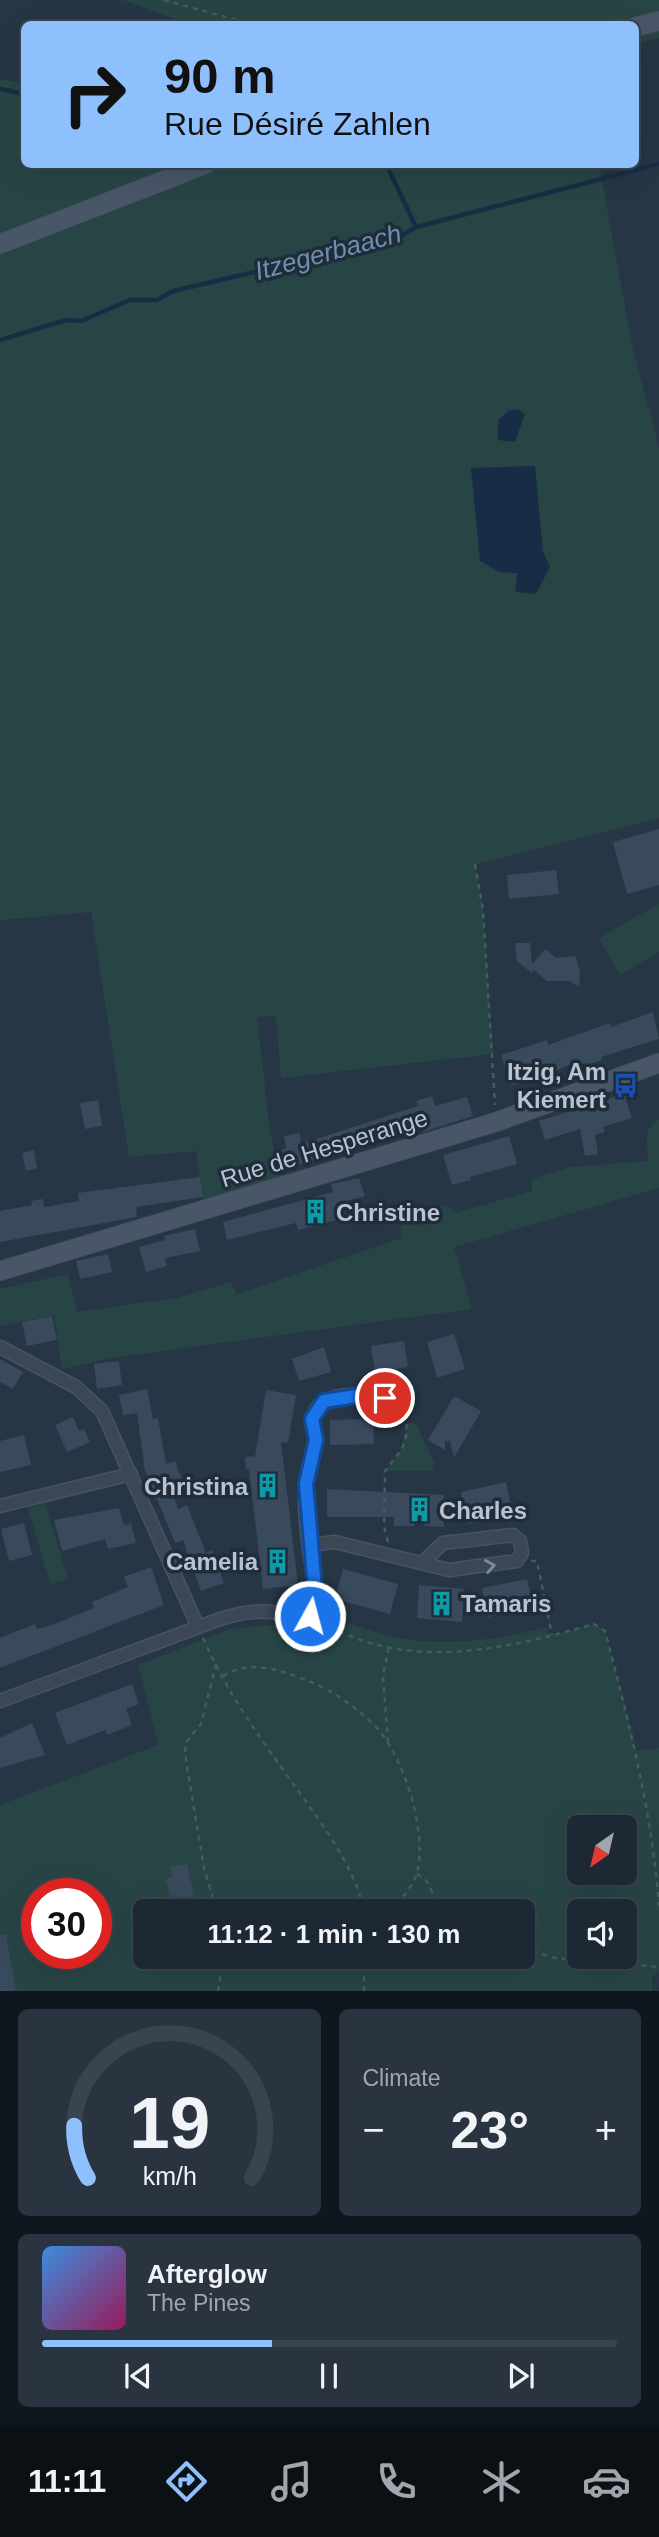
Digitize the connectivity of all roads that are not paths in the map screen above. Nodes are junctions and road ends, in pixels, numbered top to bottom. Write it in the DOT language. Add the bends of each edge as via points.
graph roads {
  1 [pos="659,21"];
  2 [pos="639,26"];
  3 [pos="196,168"];
  4 [pos="0,244"];
  5 [pos="659,1063"];
  6 [pos="0,1271"];
  7 [pos="0,1347"];
  8 [pos="407,1400"];
  9 [pos="131,1474"];
  10 [pos="0,1506"];
  11 [pos="311,1545"];
  12 [pos="424,1561"];
  13 [pos="198,1627"];
  14 [pos="0,1701"];
  1 -- 2 [label="main road"];
  3 -- 4 [label="main road"];
  5 -- 6 [label="main road, Rue de Hesperange" via="496,1122"];
  7 -- 9 [label="street" via="76,1387 102,1411"];
  8 -- 11 [label="street" via="341,1397 324,1401 316,1409 312,1419 316,1440 306,1484"];
  9 -- 10 [label="street"];
  9 -- 13 [label="street"];
  11 -- 12 [label="street" via="335,1542"];
  11 -- 13 [label="street" via="316,1601 310,1616 244,1612"];
  12 -- 12 [label="street, one-way" via="449,1570 517,1561 522,1553 520,1541 513,1535 443,1543"];
  13 -- 14 [label="street"];
}
